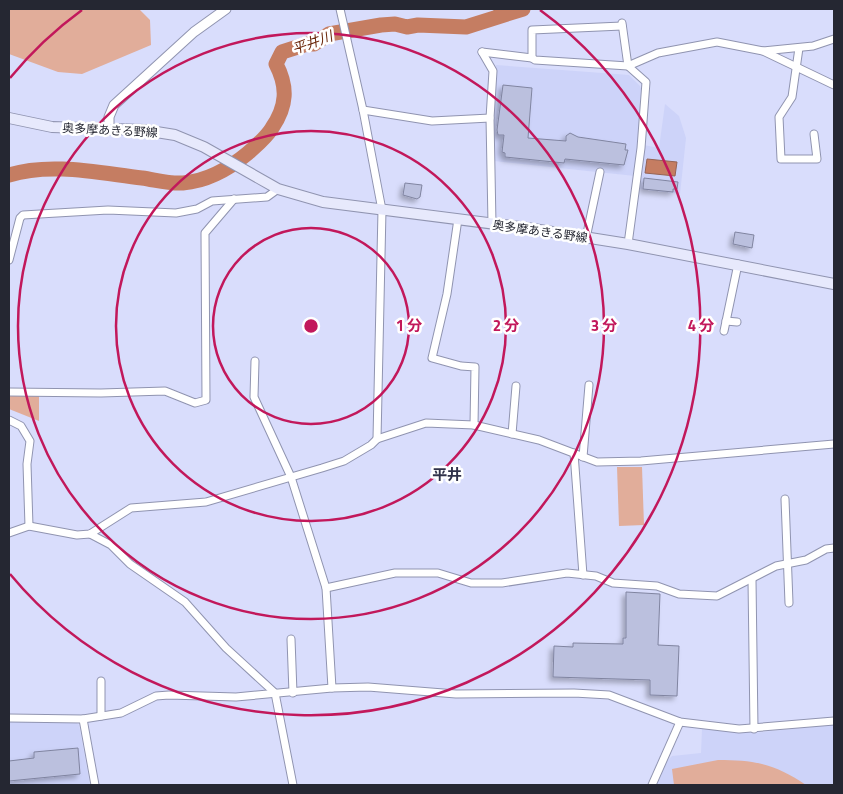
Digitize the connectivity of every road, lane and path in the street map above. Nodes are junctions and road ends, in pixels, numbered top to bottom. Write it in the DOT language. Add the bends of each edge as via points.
graph roads {
  1 [pos="226,9"];
  2 [pos="341,12"];
  3 [pos="834,39"];
  4 [pos="799,48"];
  5 [pos="762,51"];
  6 [pos="532,58"];
  7 [pos="628,66"];
  8 [pos="796,67"];
  9 [pos="834,85"];
  10 [pos="363,110"];
  11 [pos="490,118"];
  12 [pos="10,120"];
  13 [pos="109,130"];
  14 [pos="814,134"];
  15 [pos="600,172"];
  16 [pos="278,189"];
  17 [pos="234,199"];
  18 [pos="382,210"];
  19 [pos="458,219"];
  20 [pos="492,224"];
  21 [pos="586,238"];
  22 [pos="628,244"];
  23 [pos="9,260"];
  24 [pos="738,264"];
  25 [pos="834,284"];
  26 [pos="726,321"];
  27 [pos="737,322"];
  28 [pos="724,331"];
  29 [pos="255,361"];
  30 [pos="589,385"];
  31 [pos="516,386"];
  32 [pos="9,392"];
  33 [pos="9,420"];
  34 [pos="474,425"];
  35 [pos="512,434"];
  36 [pos="377,439"];
  37 [pos="834,444"];
  38 [pos="574,453"];
  39 [pos="583,457"];
  40 [pos="291,477"];
  41 [pos="786,499"];
  42 [pos="29,526"];
  43 [pos="9,533"];
  44 [pos="90,534"];
  45 [pos="834,548"];
  46 [pos="788,563"];
  47 [pos="583,575"];
  48 [pos="752,580"];
  49 [pos="326,588"];
  50 [pos="789,603"];
  51 [pos="291,639"];
  52 [pos="101,681"];
  53 [pos="332,688"];
  54 [pos="293,693"];
  55 [pos="275,694"];
  56 [pos="102,716"];
  57 [pos="9,718"];
  58 [pos="83,719"];
  59 [pos="834,721"];
  60 [pos="680,722"];
  61 [pos="754,729"];
  62 [pos="95,785"];
  63 [pos="293,785"];
  64 [pos="652,785"];
  1 -- 13 [label="street" via="166,56 114,105 109,116"];
  2 -- 10 [label="street"];
  3 -- 4 [label="street"];
  4 -- 5 [label="street"];
  4 -- 8 [label="street"];
  5 -- 7 [label="street" via="716,42 658,53"];
  5 -- 8 [label="street"];
  6 -- 7 [label="street"];
  6 -- 7 [label="street" via="532,30 622,24"];
  6 -- 11 [label="street" via="482,52 493,70"];
  7 -- 22 [label="street" via="646,82"];
  8 -- 9 [label="street"];
  8 -- 14 [label="street" via="792,97 779,117 781,159 817,159"];
  10 -- 11 [label="street" via="432,121"];
  10 -- 18 [label="street"];
  11 -- 20 [label="street"];
  12 -- 13 [label="main road, 奥多摩あきる野線" via="52,127"];
  13 -- 16 [label="main road, 奥多摩あきる野線" via="144,130 175,135"];
  15 -- 21 [label="street"];
  16 -- 17 [label="street" via="267,197"];
  16 -- 18 [label="main road, 奥多摩あきる野線" via="314,200"];
  17 -- 23 [label="street" via="212,201 196,209 176,213 108,210 23,215"];
  17 -- 32 [label="street" via="205,233 206,400 195,403 165,391"];
  18 -- 19 [label="main road, 奥多摩あきる野線"];
  18 -- 36 [label="street"];
  19 -- 20 [label="main road, 奥多摩あきる野線"];
  19 -- 34 [label="street" via="447,294 432,358 475,367"];
  20 -- 21 [label="main road, 奥多摩あきる野線"];
  21 -- 22 [label="main road, 奥多摩あきる野線"];
  22 -- 24 [label="main road, 奥多摩あきる野線"];
  24 -- 25 [label="main road, 奥多摩あきる野線"];
  24 -- 26 [label="street"];
  26 -- 27 [label="street"];
  26 -- 28 [label="street"];
  29 -- 40 [label="street" via="254,397"];
  30 -- 39 [label="street"];
  31 -- 35 [label="street"];
  33 -- 42 [label="street" via="21,426 30,441 27,464"];
  34 -- 35 [label="street"];
  34 -- 36 [label="street" via="426,423"];
  35 -- 38 [label="street"];
  36 -- 40 [label="street" via="344,461"];
  37 -- 39 [label="street" via="641,461 597,462"];
  38 -- 39 [label="street"];
  38 -- 47 [label="street"];
  40 -- 44 [label="street" via="206,502 131,508"];
  40 -- 49 [label="street"];
  41 -- 46 [label="street"];
  42 -- 43 [label="street"];
  42 -- 44 [label="street" via="76,535"];
  44 -- 55 [label="street" via="111,545 130,564 185,602 226,648"];
  45 -- 46 [label="street" via="806,560"];
  46 -- 48 [label="street"];
  46 -- 50 [label="street"];
  47 -- 48 [label="street" via="613,583 657,586 697,596 721,596"];
  47 -- 49 [label="street" via="567,573 502,583 471,583 438,573 395,573"];
  48 -- 61 [label="street"];
  49 -- 53 [label="street"];
  51 -- 54 [label="street"];
  52 -- 56 [label="street"];
  53 -- 54 [label="street"];
  53 -- 60 [label="street" via="609,696"];
  54 -- 55 [label="street"];
  55 -- 56 [label="street" via="156,696 121,713"];
  55 -- 63 [label="street"];
  56 -- 58 [label="street"];
  57 -- 58 [label="street"];
  58 -- 62 [label="street"];
  59 -- 61 [label="street"];
  60 -- 61 [label="street"];
  60 -- 64 [label="street"];
}
